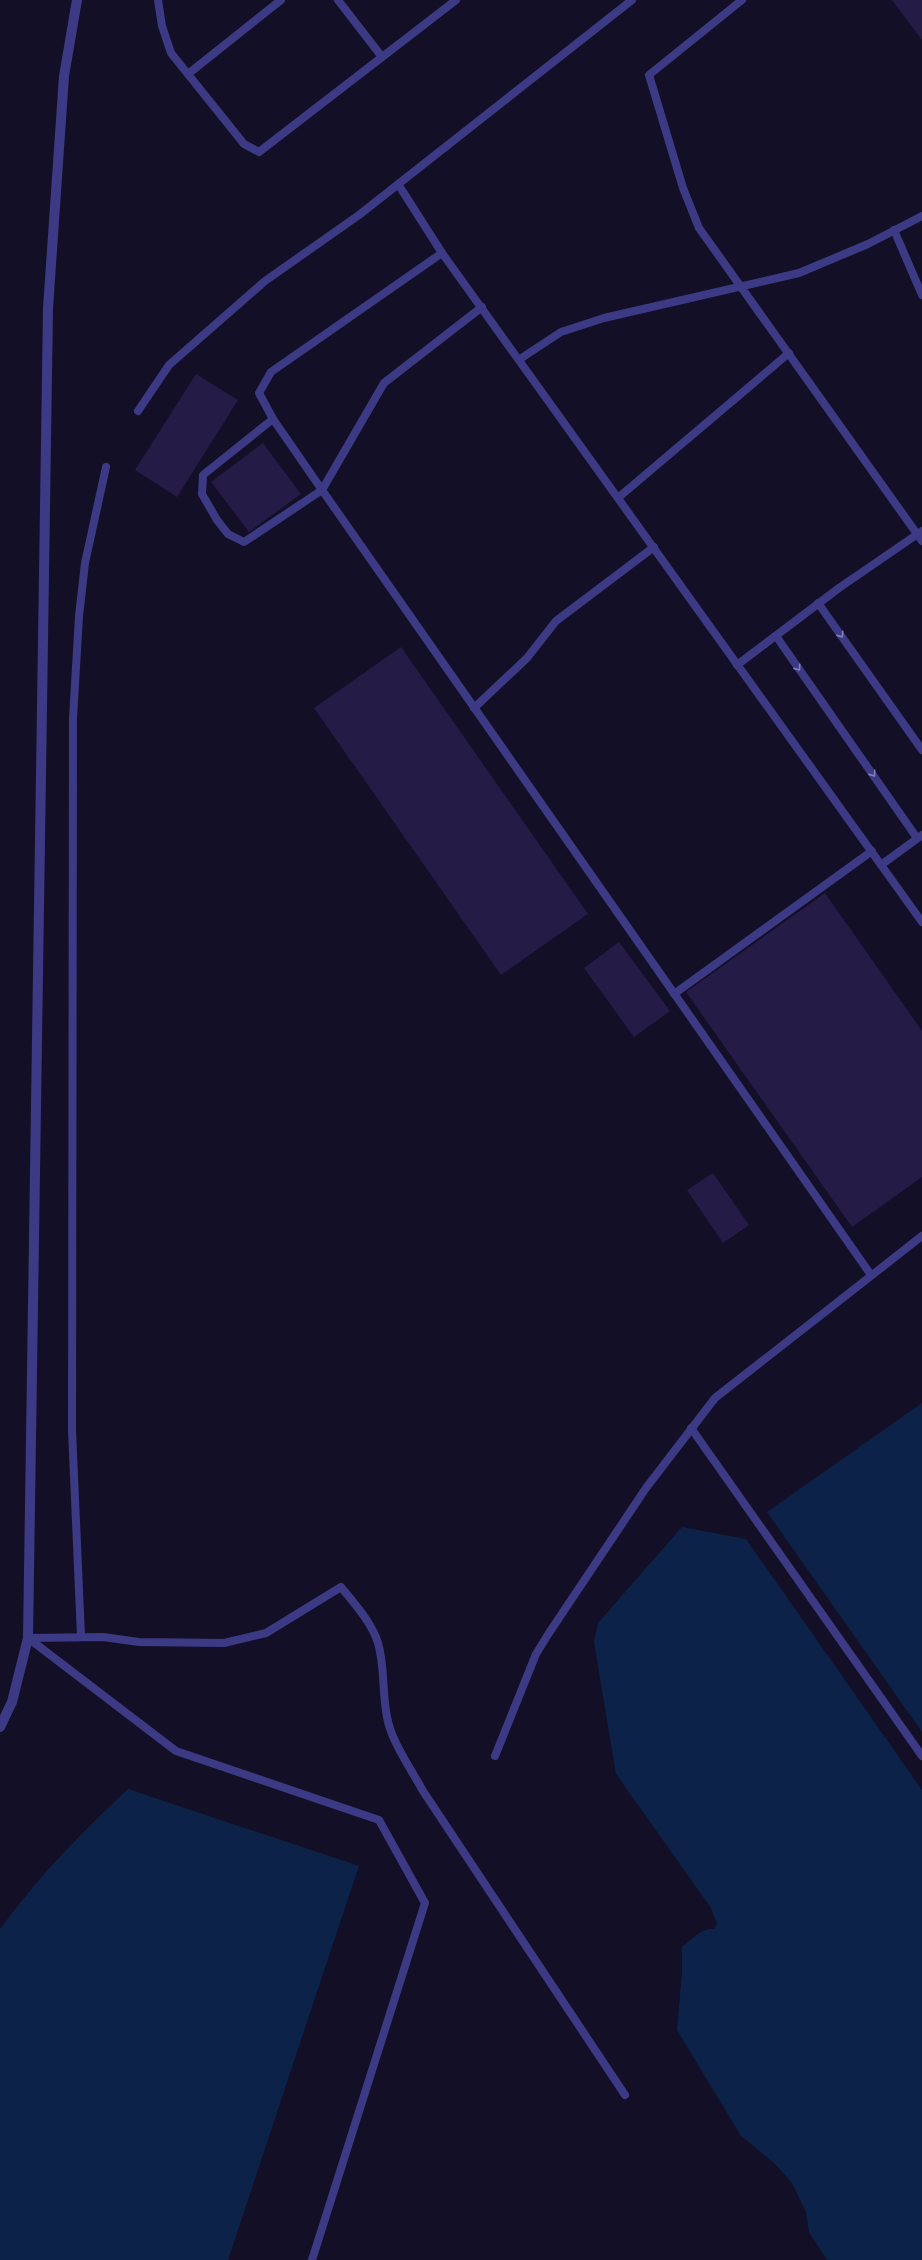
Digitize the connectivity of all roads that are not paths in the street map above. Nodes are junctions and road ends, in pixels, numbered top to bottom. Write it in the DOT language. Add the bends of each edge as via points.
graph roads {
  1 [pos="77,0"];
  2 [pos="158,0"];
  3 [pos="281,0"];
  4 [pos="338,0"];
  5 [pos="456,0"];
  6 [pos="632,0"];
  7 [pos="742,0"];
  8 [pos="382,57"];
  9 [pos="188,74"];
  10 [pos="398,184"];
  11 [pos="922,216"];
  12 [pos="894,230"];
  13 [pos="442,254"];
  14 [pos="742,288"];
  15 [pos="922,295"];
  16 [pos="482,307"];
  17 [pos="789,353"];
  18 [pos="520,359"];
  19 [pos="138,411"];
  20 [pos="274,419"];
  21 [pos="106,467"];
  22 [pos="322,490"];
  23 [pos="619,497"];
  24 [pos="920,535"];
  25 [pos="654,547"];
  26 [pos="818,603"];
  27 [pos="776,636"];
  28 [pos="737,665"];
  29 [pos="474,708"];
  30 [pos="922,750"];
  31 [pos="920,837"];
  32 [pos="872,852"];
  33 [pos="881,864"];
  34 [pos="922,922"];
  35 [pos="674,994"];
  36 [pos="922,1236"];
  37 [pos="871,1276"];
  38 [pos="691,1428"];
  39 [pos="81,1636"];
  40 [pos="28,1638"];
  41 [pos="0,1727"];
  42 [pos="495,1756"];
  43 [pos="922,1756"];
  44 [pos="625,2095"];
  45 [pos="312,2260"];
  1 -- 40 [label="street" via="64,76 48,308"];
  2 -- 9 [label="lane" via="162,26 171,53"];
  3 -- 9 [label="lane"];
  4 -- 8 [label="lane"];
  5 -- 8 [label="lane"];
  6 -- 10 [label="lane"];
  7 -- 14 [label="lane" via="649,75 699,228"];
  8 -- 9 [label="lane" via="259,152 244,144"];
  10 -- 13 [label="lane"];
  10 -- 19 [label="lane" via="359,215 265,281 169,366"];
  11 -- 12 [label="lane"];
  12 -- 14 [label="lane" via="868,244 799,272"];
  12 -- 15 [label="lane"];
  13 -- 16 [label="lane"];
  13 -- 20 [label="lane" via="271,372 259,393"];
  14 -- 17 [label="lane"];
  14 -- 18 [label="lane" via="604,318 561,332"];
  16 -- 18 [label="lane"];
  16 -- 22 [label="lane" via="384,384"];
  17 -- 23 [label="lane"];
  17 -- 24 [label="lane"];
  18 -- 23 [label="lane"];
  20 -- 22 [label="lane"];
  20 -- 22 [label="lane" via="203,475 202,494 217,520 228,534 244,542"];
  21 -- 39 [label="lane" via="85,563 73,718 72,1430"];
  22 -- 29 [label="lane"];
  23 -- 25 [label="lane"];
  24 -- 26 [label="lane"];
  25 -- 28 [label="lane"];
  25 -- 29 [label="lane" via="556,621 527,658"];
  26 -- 27 [label="lane"];
  26 -- 30 [label="lane, one-way"];
  27 -- 28 [label="lane"];
  27 -- 31 [label="lane, one-way"];
  28 -- 32 [label="lane"];
  29 -- 35 [label="lane"];
  31 -- 33 [label="lane"];
  32 -- 33 [label="lane"];
  32 -- 35 [label="lane"];
  33 -- 34 [label="lane"];
  35 -- 37 [label="lane"];
  36 -- 37 [label="lane"];
  37 -- 38 [label="lane" via="715,1398"];
  38 -- 42 [label="lane" via="646,1488 536,1654"];
  38 -- 43 [label="lane"];
  39 -- 40 [label="lane"];
  39 -- 44 [label="lane" via="139,1642 224,1643 266,1633 341,1587 378,1642 387,1718 400,1751 423,1791"];
  40 -- 41 [label="street" via="12,1702"];
  40 -- 45 [label="lane" via="176,1751 379,1820 425,1903"];
}
